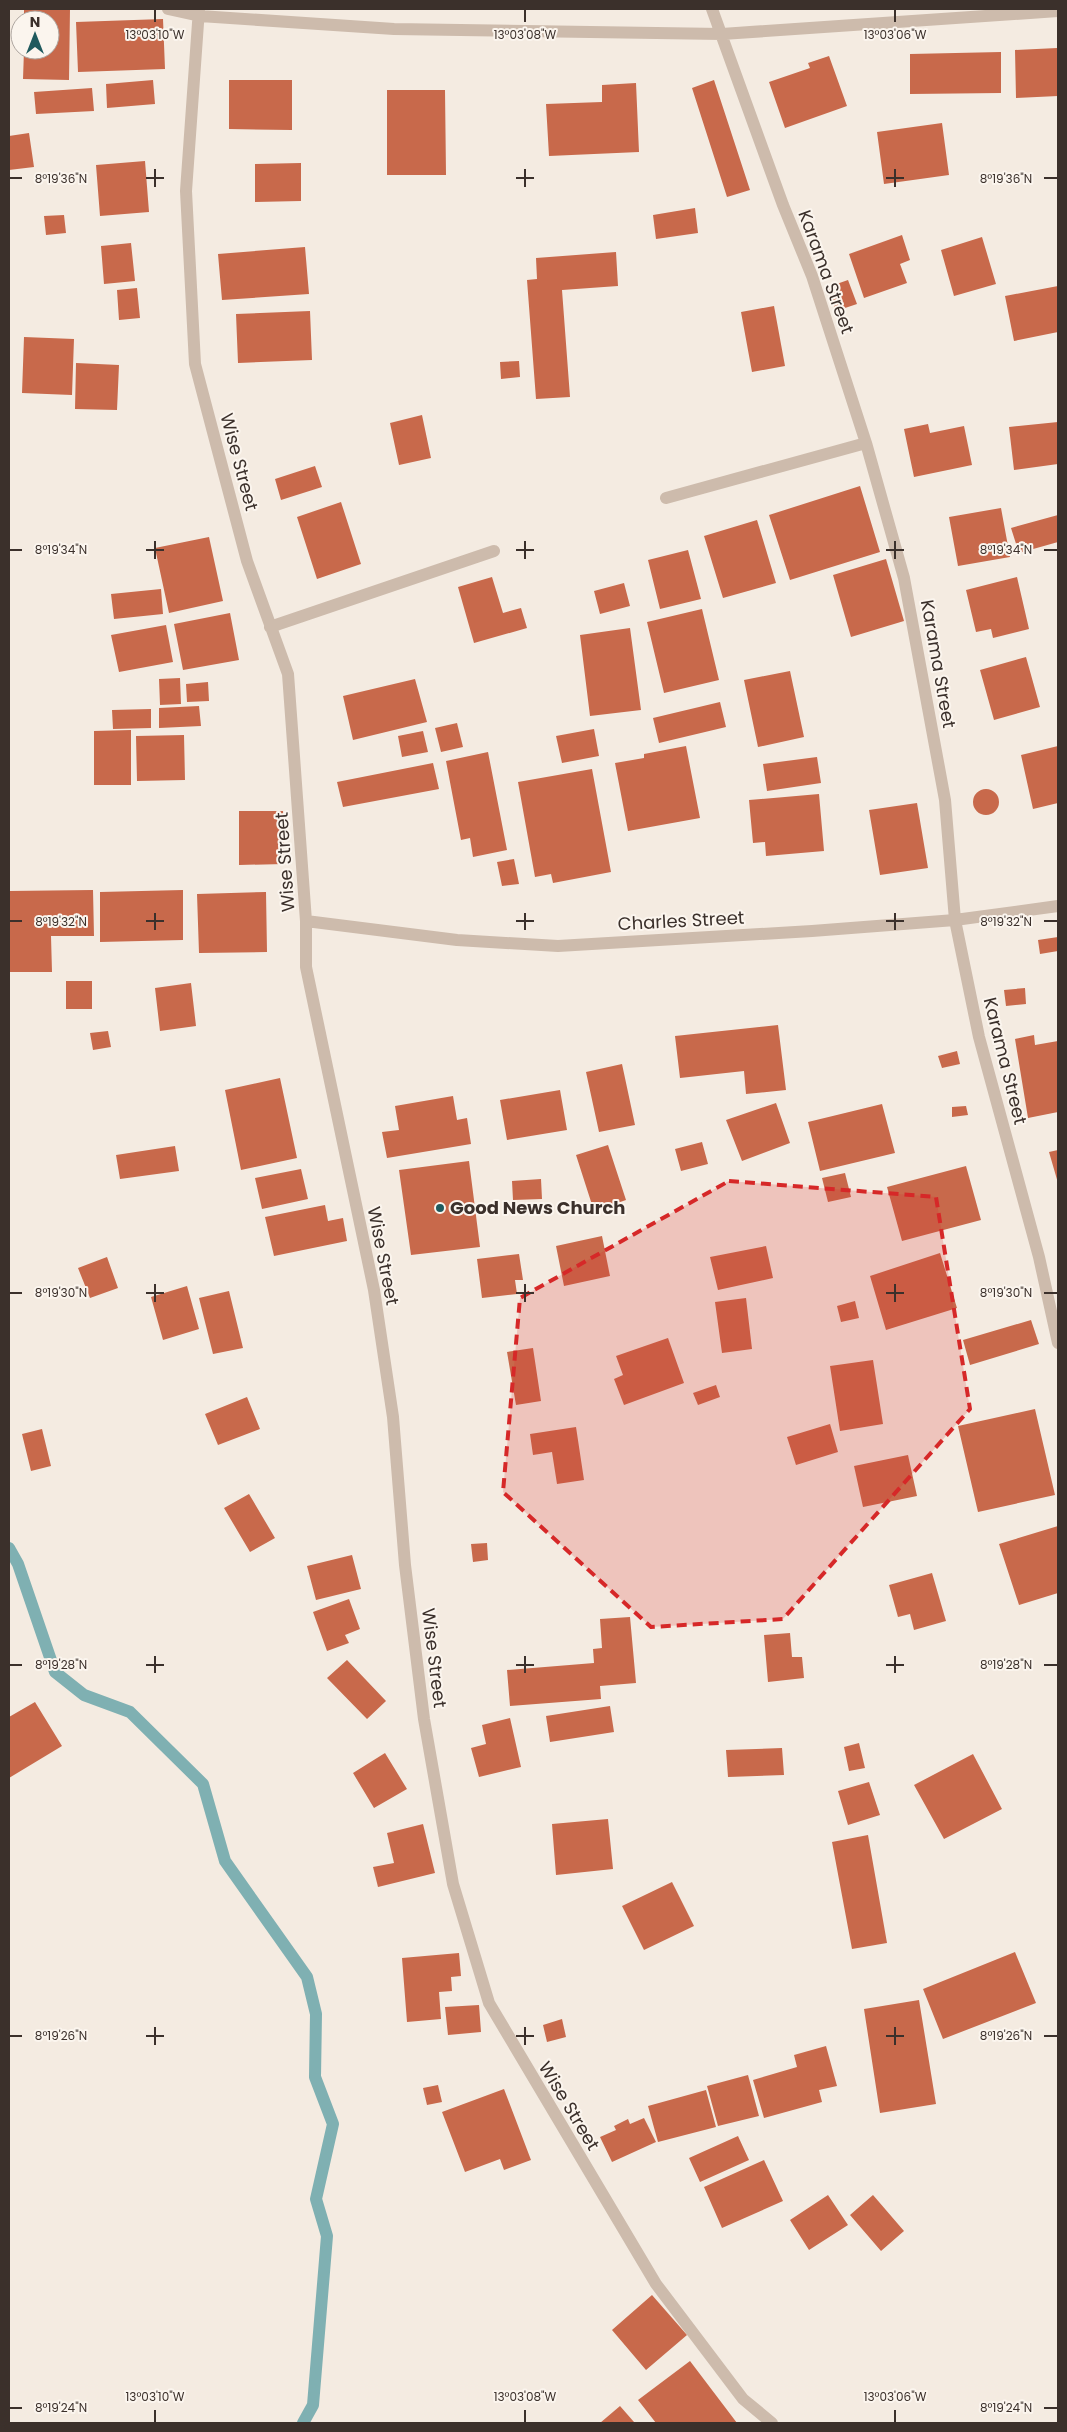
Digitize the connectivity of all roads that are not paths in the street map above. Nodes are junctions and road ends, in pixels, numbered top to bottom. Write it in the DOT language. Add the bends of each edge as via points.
graph roads {
  1 [pos="168,9"];
  2 [pos="712,9"];
  3 [pos="1058,11"];
  4 [pos="200,12"];
  5 [pos="722,34"];
  6 [pos="866,443"];
  7 [pos="666,498"];
  8 [pos="494,550"];
  9 [pos="270,627"];
  10 [pos="1058,906"];
  11 [pos="955,920"];
  12 [pos="306,921"];
  13 [pos="1058,1343"];
  14 [pos="772,2423"];
  1 -- 4 [label="street"];
  2 -- 5 [label="street, Karama Street"];
  3 -- 5 [label="street"];
  4 -- 5 [label="street" via="394,29"];
  4 -- 9 [label="street, Wise Street" via="186,191 195,364 247,561"];
  5 -- 6 [label="street, Karama Street" via="812,276"];
  6 -- 7 [label="street"];
  6 -- 11 [label="street, Karama Street" via="904,578 945,800"];
  8 -- 9 [label="street"];
  9 -- 12 [label="street, Wise Street" via="288,674"];
  10 -- 11 [label="street, Charles Street"];
  11 -- 12 [label="street, Charles Street" via="558,946 457,940"];
  11 -- 13 [label="street, Karama Street" via="979,1037 1040,1257"];
  12 -- 14 [label="street, Wise Street" via="306,966 374,1290 393,1417 405,1565 424,1719 453,1884 488,2003 656,2284 743,2399"];
}
